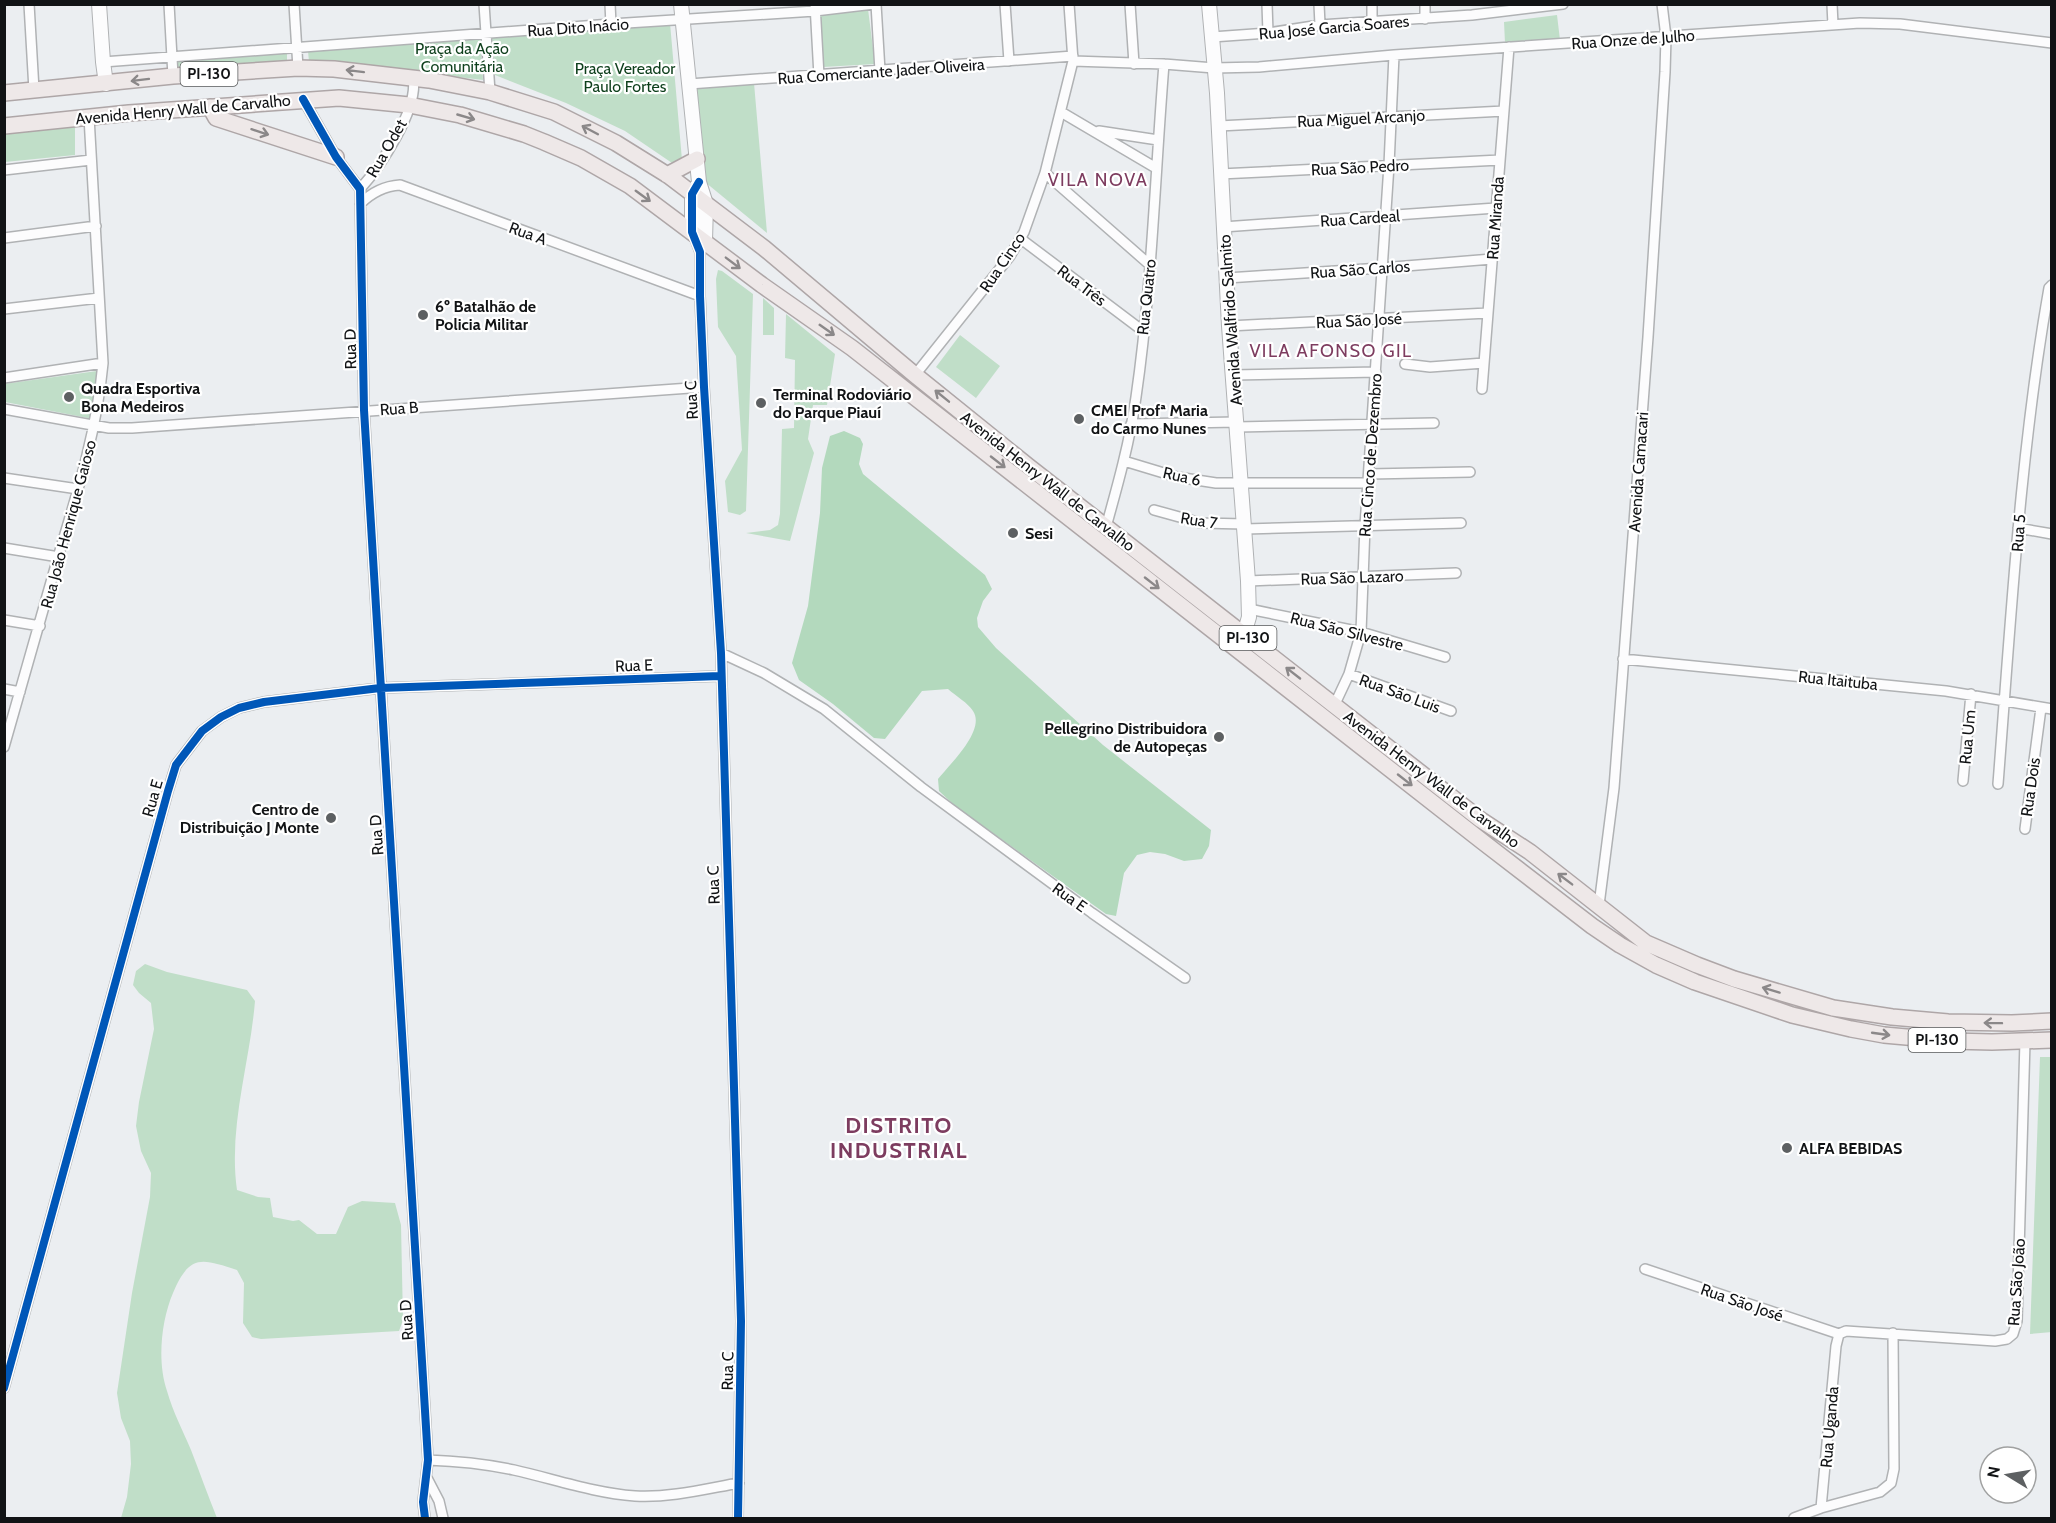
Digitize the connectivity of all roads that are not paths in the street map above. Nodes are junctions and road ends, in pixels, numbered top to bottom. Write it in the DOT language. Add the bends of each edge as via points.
graph roads {
  1 [pos="29,4"];
  2 [pos="99,4"];
  3 [pos="169,4"];
  4 [pos="294,4"];
  5 [pos="484,4"];
  6 [pos="610,4"];
  7 [pos="681,4"];
  8 [pos="750,4"];
  9 [pos="875,4"];
  10 [pos="1005,4"];
  11 [pos="1069,4"];
  12 [pos="1130,4"];
  13 [pos="1209,4"];
  14 [pos="1267,4"];
  15 [pos="1319,4"];
  16 [pos="1372,4"];
  17 [pos="1425,4"];
  18 [pos="1473,4"];
  19 [pos="1563,4"];
  20 [pos="1662,4"];
  21 [pos="1832,4"];
  22 [pos="1520,7"];
  23 [pos="815,8"];
  24 [pos="1472,15"];
  25 [pos="750,16"];
  26 [pos="1425,18"];
  27 [pos="682,20"];
  28 [pos="1372,22"];
  29 [pos="611,24"];
  30 [pos="1320,25"];
  31 [pos="1833,25"];
  32 [pos="1268,33"];
  33 [pos="486,34"];
  34 [pos="1212,37"];
  35 [pos="1666,37"];
  36 [pos="2052,43"];
  37 [pos="1509,47"];
  38 [pos="296,48"];
  39 [pos="1394,55"];
  40 [pos="171,56"];
  41 [pos="1073,59"];
  42 [pos="103,62"];
  43 [pos="1009,62"];
  44 [pos="1134,64"];
  45 [pos="1164,64"];
  46 [pos="298,68"];
  47 [pos="1214,68"];
  48 [pos="880,71"];
  49 [pos="173,76"];
  50 [pos="819,76"];
  51 [pos="413,78"];
  52 [pos="106,84"];
  53 [pos="689,84"];
  54 [pos="34,90"];
  55 [pos="490,92"];
  56 [pos="4,93"];
  57 [pos="303,99"];
  58 [pos="409,105"];
  59 [pos="210,107"];
  60 [pos="1504,111"];
  61 [pos="1061,112"];
  62 [pos="89,117"];
  63 [pos="1392,117"];
  64 [pos="4,126"];
  65 [pos="1219,126"];
  66 [pos="1094,130"];
  67 [pos="1158,140"];
  68 [pos="336,157"];
  69 [pos="697,159"];
  70 [pos="91,160"];
  71 [pos="1500,160"];
  72 [pos="1389,165"];
  73 [pos="1156,168"];
  74 [pos="4,170"];
  75 [pos="1045,173"];
  76 [pos="1220,174"];
  77 [pos="667,175"];
  78 [pos="696,188"];
  79 [pos="360,189"];
  80 [pos="360,204"];
  81 [pos="706,204"];
  82 [pos="1496,208"];
  83 [pos="1386,216"];
  84 [pos="96,226"];
  85 [pos="1223,227"];
  86 [pos="692,232"];
  87 [pos="4,238"];
  88 [pos="1021,239"];
  89 [pos="702,247"];
  90 [pos="1492,259"];
  91 [pos="1150,265"];
  92 [pos="1381,268"];
  93 [pos="1227,278"];
  94 [pos="2052,285"];
  95 [pos="700,296"];
  96 [pos="779,297"];
  97 [pos="99,298"];
  98 [pos="830,303"];
  99 [pos="4,309"];
  100 [pos="1488,313"];
  101 [pos="1378,319"];
  102 [pos="1230,326"];
  103 [pos="1143,331"];
  104 [pos="103,363"];
  105 [pos="1484,363"];
  106 [pos="1405,364"];
  107 [pos="1376,372"];
  108 [pos="915,375"];
  109 [pos="1233,375"];
  110 [pos="4,378"];
  111 [pos="704,387"];
  112 [pos="1482,389"];
  113 [pos="4,409"];
  114 [pos="364,410"];
  115 [pos="1434,423"];
  116 [pos="1131,424"];
  117 [pos="1237,424"];
  118 [pos="1373,424"];
  119 [pos="94,426"];
  120 [pos="1124,460"];
  121 [pos="1470,472"];
  122 [pos="4,478"];
  123 [pos="1369,479"];
  124 [pos="1241,483"];
  125 [pos="78,489"];
  126 [pos="1076,503"];
  127 [pos="1154,510"];
  128 [pos="1067,516"];
  129 [pos="1461,523"];
  130 [pos="1365,526"];
  131 [pos="1106,527"];
  132 [pos="1245,527"];
  133 [pos="2019,528"];
  134 [pos="2052,534"];
  135 [pos="4,548"];
  136 [pos="58,557"];
  137 [pos="1456,573"];
  138 [pos="1364,577"];
  139 [pos="1248,581"];
  140 [pos="1249,609"];
  141 [pos="4,620"];
  142 [pos="40,626"];
  143 [pos="1361,632"];
  144 [pos="1244,634"];
  145 [pos="1230,645"];
  146 [pos="720,652"];
  147 [pos="1445,657"];
  148 [pos="1623,659"];
  149 [pos="1349,674"];
  150 [pos="720,676"];
  151 [pos="380,688"];
  152 [pos="4,689"];
  153 [pos="20,692"];
  154 [pos="1971,694"];
  155 [pos="1311,697"];
  156 [pos="2005,701"];
  157 [pos="1334,706"];
  158 [pos="2041,708"];
  159 [pos="2052,709"];
  160 [pos="1451,711"];
  161 [pos="4,747"];
  162 [pos="1963,781"];
  163 [pos="1998,784"];
  164 [pos="2025,830"];
  165 [pos="1534,856"];
  166 [pos="1523,872"];
  167 [pos="1602,908"];
  168 [pos="1592,926"];
  169 [pos="1185,978"];
  170 [pos="1796,998"];
  171 [pos="1792,1015"];
  172 [pos="2052,1021"];
  173 [pos="2052,1040"];
  174 [pos="2025,1041"];
  175 [pos="1645,1269"];
  176 [pos="1893,1333"];
  177 [pos="1839,1334"];
  178 [pos="4,1388"];
  179 [pos="428,1460"];
  180 [pos="427,1478"];
  181 [pos="739,1483"];
  182 [pos="1821,1508"];
  183 [pos="424,1518"];
  184 [pos="443,1518"];
  185 [pos="738,1518"];
  186 [pos="1794,1518"];
  1 -- 54 [label="street"];
  2 -- 42 [label="street"];
  3 -- 40 [label="street"];
  4 -- 38 [label="street"];
  5 -- 33 [label="street"];
  6 -- 29 [label="street"];
  7 -- 27 [label="street"];
  8 -- 25 [label="street"];
  9 -- 23 [label="street, Rua Dito Inácio"];
  9 -- 48 [label="street"];
  10 -- 43 [label="street"];
  11 -- 41 [label="street, Rua Cinco"];
  12 -- 44 [label="street"];
  13 -- 34 [label="street, Avenida Walfrido Salmito"];
  14 -- 32 [label="street"];
  15 -- 30 [label="street"];
  16 -- 28 [label="street"];
  17 -- 26 [label="street"];
  18 -- 24 [label="street"];
  19 -- 22 [label="street, Rua José Garcia Soares"];
  20 -- 35 [label="street, Avenida Camacari"];
  21 -- 31 [label="street"];
  22 -- 24 [label="street, Rua José Garcia Soares"];
  23 -- 25 [label="street, Rua Dito Inácio"];
  23 -- 50 [label="street"];
  24 -- 26 [label="street, Rua José Garcia Soares"];
  25 -- 27 [label="street, Rua Dito Inácio"];
  26 -- 28 [label="street, Rua José Garcia Soares"];
  27 -- 29 [label="street, Rua Dito Inácio"];
  27 -- 53 [label="street"];
  28 -- 30 [label="street, Rua José Garcia Soares"];
  29 -- 33 [label="street, Rua Dito Inácio"];
  30 -- 32 [label="street, Rua José Garcia Soares"];
  31 -- 35 [label="street, Rua Onze de Julho"];
  31 -- 36 [label="street, Rua Onze de Julho" via="1900,24"];
  32 -- 34 [label="street, Rua José Garcia Soares"];
  33 -- 38 [label="street, Rua Dito Inácio"];
  33 -- 55 [label="street"];
  34 -- 47 [label="street, Avenida Walfrido Salmito"];
  35 -- 37 [label="street, Rua Onze de Julho"];
  35 -- 148 [label="street, Avenida Camacari"];
  37 -- 39 [label="street, Rua Onze de Julho"];
  37 -- 60 [label="street, Rua Miranda"];
  38 -- 40 [label="street, Rua Dito Inácio"];
  38 -- 46 [label="street"];
  39 -- 47 [label="street, Rua Onze de Julho"];
  39 -- 63 [label="street, Rua Cinco de Dezembro"];
  40 -- 42 [label="street, Rua Dito Inácio"];
  40 -- 49 [label="street"];
  41 -- 43 [label="street, Rua Comerciante Jader Oliveira"];
  41 -- 44 [label="street, Rua Comerciante Jader Oliveira"];
  41 -- 61 [label="street, Rua Cinco"];
  42 -- 52 [label="street"];
  43 -- 48 [label="street, Rua Comerciante Jader Oliveira"];
  44 -- 45 [label="street, Rua Comerciante Jader Oliveira"];
  45 -- 47 [label="street, Rua Comerciante Jader Oliveira"];
  45 -- 67 [label="street, Rua Quatro"];
  46 -- 49 [label="main road, Avenida Henry Wall de Carvalho / PI-130"];
  51 -- 46 [label="main road, Avenida Henry Wall de Carvalho / PI-130, one-way"];
  47 -- 65 [label="street, Avenida Walfrido Salmito"];
  48 -- 50 [label="street, Rua Comerciante Jader Oliveira"];
  49 -- 52 [label="main road, Avenida Henry Wall de Carvalho / PI-130, one-way"];
  50 -- 53 [label="street, Rua Comerciante Jader Oliveira"];
  51 -- 55 [label="main road, Avenida Henry Wall de Carvalho / PI-130"];
  51 -- 58 [label="street, Rua Odet"];
  52 -- 54 [label="main road, Avenida Henry Wall de Carvalho / PI-130"];
  53 -- 69 [label="street"];
  54 -- 56 [label="main road, Avenida Henry Wall de Carvalho / PI-130"];
  77 -- 55 [label="main road, Avenida Henry Wall de Carvalho / PI-130, one-way" via="616,143 554,112"];
  57 -- 58 [label="main road, Avenida Henry Wall de Carvalho / PI-130" via="339,98"];
  57 -- 59 [label="main road, Avenida Henry Wall de Carvalho / PI-130"];
  57 -- 68 [label="street"];
  58 -- 79 [label="street, Rua Odet" via="394,141"];
  58 -- 86 [label="main road, Avenida Henry Wall de Carvalho / PI-130, one-way" via="524,134 581,158 630,186"];
  59 -- 62 [label="main road, Avenida Henry Wall de Carvalho / PI-130"];
  59 -- 68 [label="main road, one-way" via="216,118"];
  60 -- 63 [label="street, Rua Miguel Arcanjo"];
  60 -- 71 [label="street, Rua Miranda"];
  61 -- 66 [label="street"];
  61 -- 75 [label="street, Rua Cinco"];
  62 -- 64 [label="main road, Avenida Henry Wall de Carvalho / PI-130"];
  62 -- 70 [label="street, Rua João Henrique Gaioso"];
  63 -- 65 [label="street, Rua Miguel Arcanjo"];
  63 -- 72 [label="street, Rua Cinco de Dezembro"];
  65 -- 76 [label="street, Avenida Walfrido Salmito"];
  66 -- 67 [label="street"];
  66 -- 73 [label="street"];
  67 -- 73 [label="street, Rua Quatro"];
  68 -- 79 [label="street"];
  69 -- 77 [label="main road"];
  69 -- 78 [label="street"];
  70 -- 74 [label="street"];
  70 -- 84 [label="street, Rua João Henrique Gaioso"];
  71 -- 72 [label="street, Rua São Pedro"];
  71 -- 82 [label="street, Rua Miranda"];
  72 -- 76 [label="street, Rua São Pedro"];
  72 -- 83 [label="street, Rua Cinco de Dezembro"];
  73 -- 91 [label="street, Rua Quatro"];
  75 -- 88 [label="street, Rua Cinco"];
  75 -- 91 [label="street"];
  76 -- 85 [label="street, Avenida Walfrido Salmito"];
  77 -- 78 [label="main road, Avenida Henry Wall de Carvalho / PI-130"];
  78 -- 81 [label="main road, Avenida Henry Wall de Carvalho / PI-130"];
  78 -- 86 [label="street"];
  79 -- 80 [label="street, Rua D"];
  80 -- 95 [label="street, Rua A" via="377,191 400,185"];
  80 -- 114 [label="street, Rua D"];
  81 -- 89 [label="street"];
  81 -- 98 [label="main road, Avenida Henry Wall de Carvalho / PI-130"];
  82 -- 83 [label="street, Rua Cardeal"];
  82 -- 90 [label="street, Rua Miranda"];
  83 -- 85 [label="street, Rua Cardeal"];
  83 -- 92 [label="street, Rua Cinco de Dezembro"];
  84 -- 87 [label="street"];
  84 -- 97 [label="street, Rua João Henrique Gaioso"];
  85 -- 93 [label="street, Avenida Walfrido Salmito"];
  86 -- 89 [label="main road, Avenida Henry Wall de Carvalho / PI-130"];
  88 -- 103 [label="street, Rua Três"];
  88 -- 108 [label="street, Rua Cinco"];
  89 -- 95 [label="street, Rua C"];
  89 -- 96 [label="main road, Avenida Henry Wall de Carvalho / PI-130, one-way"];
  90 -- 92 [label="street, Rua São Carlos"];
  90 -- 100 [label="street, Rua Miranda"];
  91 -- 103 [label="street, Rua Quatro"];
  92 -- 93 [label="street, Rua São Carlos"];
  92 -- 101 [label="street, Rua Cinco de Dezembro"];
  93 -- 102 [label="street, Avenida Walfrido Salmito"];
  94 -- 133 [label="street, Rua 5" via="2040,342"];
  95 -- 111 [label="street, Rua C"];
  96 -- 98 [label="main road" via="798,286"];
  96 -- 128 [label="main road, Avenida Henry Wall de Carvalho / PI-130, one-way" via="852,348"];
  97 -- 99 [label="street"];
  97 -- 104 [label="street, Rua João Henrique Gaioso"];
  98 -- 108 [label="main road, Avenida Henry Wall de Carvalho / PI-130"];
  100 -- 101 [label="street, Rua São José"];
  100 -- 105 [label="street, Rua Miranda"];
  101 -- 102 [label="street, Rua São José"];
  101 -- 107 [label="street, Rua Cinco de Dezembro"];
  102 -- 109 [label="street, Avenida Walfrido Salmito"];
  103 -- 116 [label="street, Rua Quatro"];
  104 -- 110 [label="street"];
  104 -- 119 [label="street, Rua João Henrique Gaioso"];
  105 -- 106 [label="street" via="1430,367"];
  105 -- 112 [label="street, Rua Miranda"];
  107 -- 109 [label="street"];
  107 -- 118 [label="street, Rua Cinco de Dezembro"];
  126 -- 108 [label="main road, Avenida Henry Wall de Carvalho / PI-130, one-way"];
  109 -- 117 [label="street, Avenida Walfrido Salmito"];
  111 -- 114 [label="street, Rua B"];
  111 -- 146 [label="street, Rua C"];
  113 -- 119 [label="street, Rua B"];
  114 -- 119 [label="street, Rua B" via="132,428"];
  114 -- 151 [label="street, Rua D"];
  115 -- 118 [label="street"];
  116 -- 117 [label="street"];
  116 -- 120 [label="street, Rua Quatro"];
  117 -- 118 [label="street"];
  117 -- 124 [label="street, Avenida Walfrido Salmito"];
  118 -- 123 [label="street, Rua Cinco de Dezembro"];
  119 -- 125 [label="street, Rua João Henrique Gaioso"];
  120 -- 124 [label="street, Rua 6" via="1192,480"];
  120 -- 131 [label="street, Rua Quatro"];
  121 -- 123 [label="street, Rua 6"];
  122 -- 125 [label="street"];
  123 -- 124 [label="street, Rua 6"];
  123 -- 130 [label="street, Rua Cinco de Dezembro"];
  124 -- 132 [label="street, Avenida Walfrido Salmito"];
  125 -- 136 [label="street, Rua João Henrique Gaioso"];
  126 -- 128 [label="main road"];
  126 -- 131 [label="main road, Avenida Henry Wall de Carvalho / PI-130"];
  127 -- 132 [label="street, Rua 7" via="1201,523"];
  128 -- 145 [label="main road, Avenida Henry Wall de Carvalho / PI-130, one-way"];
  129 -- 130 [label="street, Rua 7"];
  130 -- 132 [label="street, Rua 7"];
  130 -- 138 [label="street, Rua Cinco de Dezembro"];
  131 -- 144 [label="main road, Avenida Henry Wall de Carvalho / PI-130"];
  132 -- 139 [label="street, Avenida Walfrido Salmito"];
  133 -- 134 [label="street"];
  133 -- 156 [label="street, Rua 5"];
  135 -- 136 [label="street"];
  136 -- 142 [label="street, Rua João Henrique Gaioso"];
  137 -- 138 [label="street, Rua São Lazaro"];
  138 -- 139 [label="street, Rua São Lazaro"];
  138 -- 143 [label="street, Rua Cinco de Dezembro"];
  139 -- 140 [label="street, Avenida Walfrido Salmito"];
  140 -- 143 [label="street, Rua São Silvestre"];
  140 -- 144 [label="street, Avenida Walfrido Salmito"];
  141 -- 142 [label="street"];
  142 -- 153 [label="street, Rua João Henrique Gaioso"];
  143 -- 147 [label="street, Rua São Silvestre"];
  143 -- 149 [label="street, Rua Cinco de Dezembro"];
  144 -- 145 [label="main road"];
  155 -- 144 [label="main road, Avenida Henry Wall de Carvalho / PI-130, one-way"];
  145 -- 155 [label="main road, Avenida Henry Wall de Carvalho / PI-130"];
  146 -- 150 [label="street, Rua C"];
  146 -- 169 [label="street, Rua E" via="764,672 824,709 921,787"];
  148 -- 154 [label="street, Rua Itaituba"];
  148 -- 167 [label="street, Avenida Camacari"];
  149 -- 157 [label="street, Rua Cinco de Dezembro"];
  149 -- 160 [label="street, Rua São Luis"];
  150 -- 151 [label="street, Rua E"];
  150 -- 181 [label="street, Rua C" via="741,1321"];
  151 -- 178 [label="street, Rua E" via="239,708 202,731 176,765"];
  151 -- 179 [label="street, Rua D"];
  152 -- 153 [label="street"];
  153 -- 161 [label="street, Rua João Henrique Gaioso"];
  154 -- 156 [label="street, Rua Itaituba"];
  154 -- 162 [label="street, Rua Um"];
  155 -- 157 [label="main road, Avenida Henry Wall de Carvalho / PI-130"];
  155 -- 166 [label="main road, Avenida Henry Wall de Carvalho / PI-130, one-way"];
  156 -- 158 [label="street, Rua Itaituba"];
  156 -- 163 [label="street, Rua 5"];
  157 -- 165 [label="main road, Avenida Henry Wall de Carvalho / PI-130"];
  158 -- 159 [label="street, Rua Itaituba"];
  158 -- 164 [label="street, Rua Dois"];
  165 -- 166 [label="main road"];
  167 -- 165 [label="main road, Avenida Henry Wall de Carvalho / PI-130, one-way"];
  166 -- 168 [label="main road, Avenida Henry Wall de Carvalho / PI-130"];
  167 -- 168 [label="main road" via="1602,921"];
  170 -- 167 [label="main road, Avenida Henry Wall de Carvalho / PI-130, one-way" via="1661,950 1638,938"];
  168 -- 171 [label="main road, Avenida Henry Wall de Carvalho / PI-130" via="1672,972"];
  170 -- 171 [label="main road"];
  172 -- 170 [label="main road, Avenida Henry Wall de Carvalho / PI-130, one-way" via="1923,1021 1833,1008"];
  171 -- 174 [label="main road, Avenida Henry Wall de Carvalho / PI-130, one-way" via="1884,1035 1951,1041"];
  173 -- 174 [label="main road, Avenida Henry Wall de Carvalho / PI-130"];
  174 -- 176 [label="street, Rua São João" via="2015,1330 2007,1339 1995,1341"];
  175 -- 177 [label="street, Rua São José"];
  176 -- 177 [label="street, Rua São João"];
  176 -- 182 [label="street" via="1891,1483 1880,1492"];
  177 -- 182 [label="street, Rua Uganda"];
  179 -- 180 [label="street, Rua D"];
  179 -- 181 [label="street" via="512,1469 635,1496 680,1494"];
  180 -- 183 [label="street, Rua D"];
  180 -- 184 [label="street"];
  181 -- 185 [label="street, Rua C"];
  182 -- 186 [label="street"];
}
